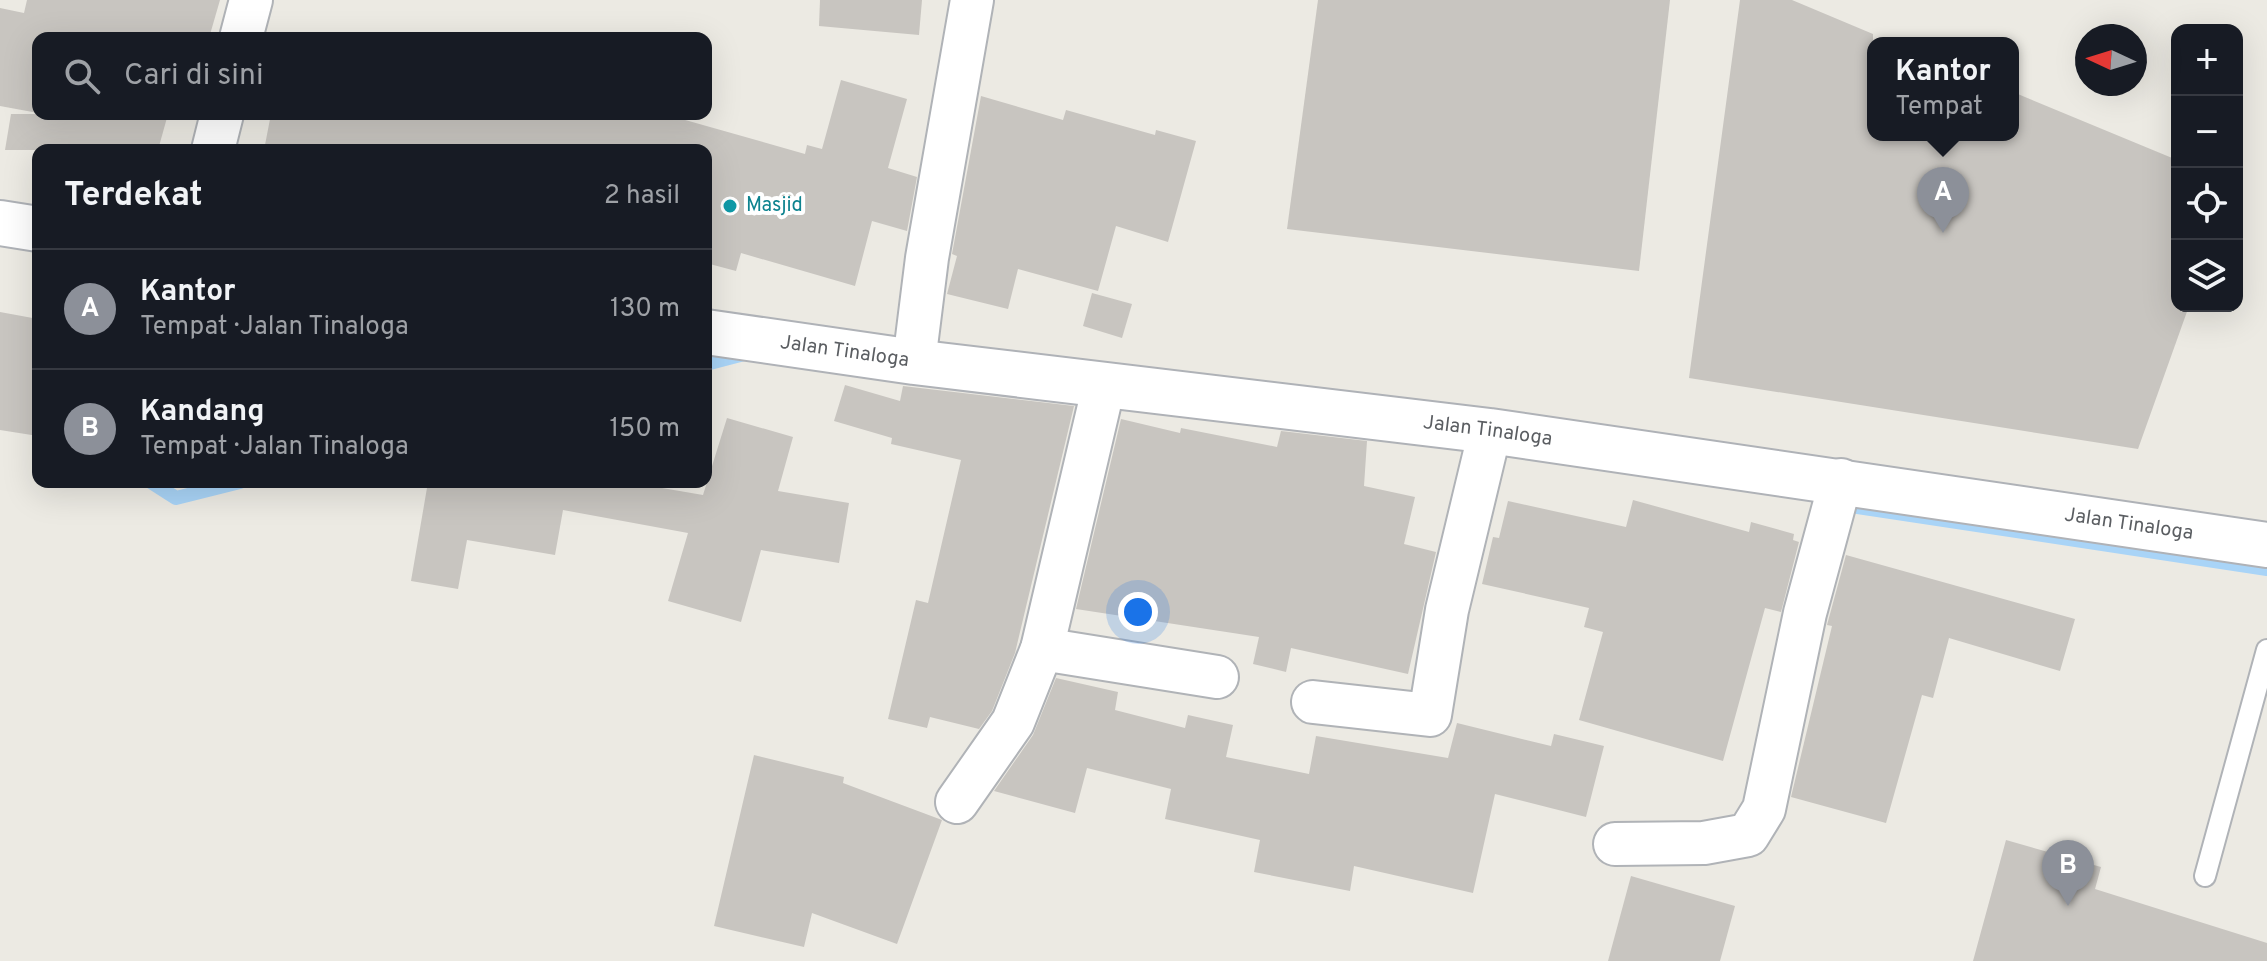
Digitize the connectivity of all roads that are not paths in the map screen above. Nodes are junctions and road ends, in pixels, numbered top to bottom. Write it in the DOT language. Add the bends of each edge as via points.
graph roads {
  1 [pos="251,0"];
  2 [pos="972,0"];
  3 [pos="243,32"];
  4 [pos="220,120"];
  5 [pos="214,144"];
  6 [pos="0,223"];
  7 [pos="32,228"];
  8 [pos="712,333"];
  9 [pos="914,362"];
  10 [pos="1104,385"];
  11 [pos="1490,431"];
  12 [pos="1841,480"];
  13 [pos="2267,545"];
  14 [pos="1042,649"];
  15 [pos="2267,650"];
  16 [pos="1217,677"];
  17 [pos="1313,702"];
  18 [pos="957,802"];
  19 [pos="1615,844"];
  20 [pos="2205,876"];
  1 -- 3 [label="street"];
  2 -- 9 [label="street"];
  4 -- 5 [label="street"];
  6 -- 7 [label="street"];
  8 -- 9 [label="street, Jalan Tinaloga"];
  9 -- 10 [label="street, Jalan Tinaloga"];
  10 -- 11 [label="street, Jalan Tinaloga"];
  10 -- 14 [label="street"];
  11 -- 12 [label="street, Jalan Tinaloga"];
  11 -- 17 [label="street" via="1447,610 1430,715"];
  12 -- 13 [label="street, Jalan Tinaloga"];
  12 -- 19 [label="street" via="1805,613 1772,782 1748,835"];
  14 -- 16 [label="street"];
  14 -- 18 [label="street" via="1013,722"];
  15 -- 20 [label="lane"];
}
